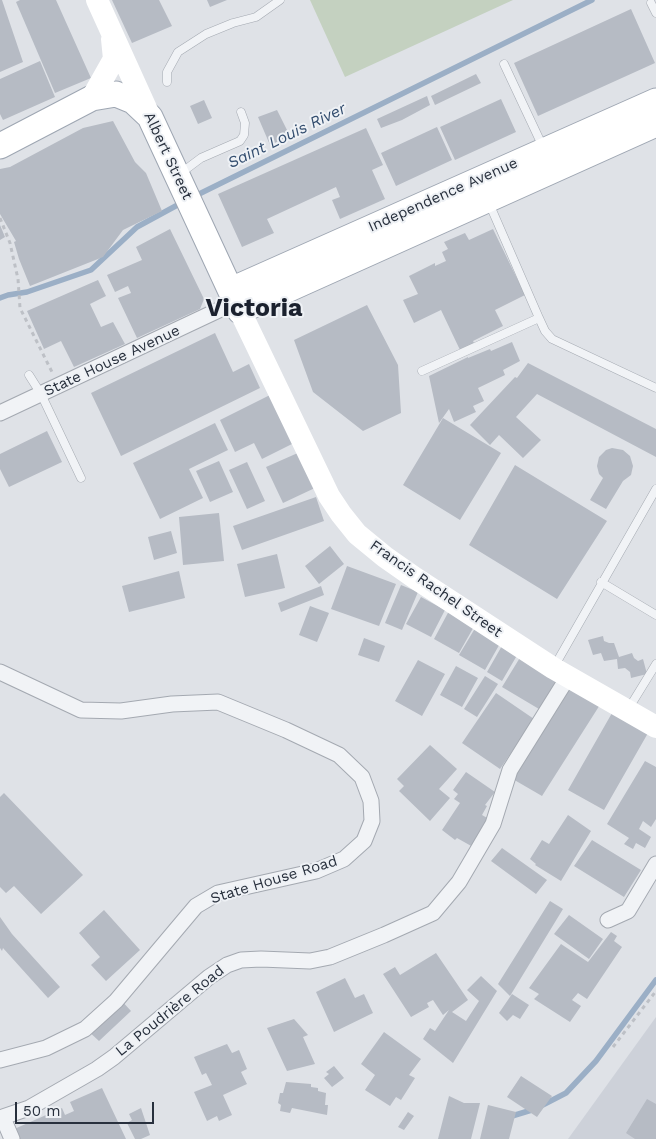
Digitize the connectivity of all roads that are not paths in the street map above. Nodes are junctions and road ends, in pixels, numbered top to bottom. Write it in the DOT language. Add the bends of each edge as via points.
graph roads {
  1 [pos="97,0"];
  2 [pos="280,0"];
  3 [pos="651,3"];
  4 [pos="656,13"];
  5 [pos="112,33"];
  6 [pos="504,64"];
  7 [pos="167,82"];
  8 [pos="92,98"];
  9 [pos="656,102"];
  10 [pos="241,112"];
  11 [pos="150,117"];
  12 [pos="656,124"];
  13 [pos="0,146"];
  14 [pos="545,151"];
  15 [pos="184,191"];
  16 [pos="488,200"];
  17 [pos="231,303"];
  18 [pos="539,318"];
  19 [pos="422,371"];
  20 [pos="29,375"];
  21 [pos="656,388"];
  22 [pos="41,394"];
  23 [pos="0,413"];
  24 [pos="81,478"];
  25 [pos="656,488"];
  26 [pos="601,582"];
  27 [pos="656,615"];
  28 [pos="656,664"];
  29 [pos="0,672"];
  30 [pos="560,673"];
  31 [pos="628,710"];
  32 [pos="656,727"];
  33 [pos="656,864"];
  34 [pos="608,920"];
  35 [pos="0,1060"];
  36 [pos="1,1118"];
  37 [pos="12,1139"];
  1 -- 5 [label="main road, Albert Street"];
  2 -- 7 [label="lane" via="256,17 206,34 178,52 167,72"];
  3 -- 4 [label="lane"];
  5 -- 8 [label="main road" via="114,59"];
  5 -- 11 [label="main road, Albert Street"];
  6 -- 14 [label="lane"];
  8 -- 11 [label="main road" via="116,94 133,101"];
  8 -- 13 [label="main road"];
  9 -- 14 [label="main road, Independence Avenue"];
  10 -- 15 [label="lane" via="245,124 240,141 201,158"];
  11 -- 15 [label="main road, Albert Street"];
  12 -- 16 [label="main road, Independence Avenue"];
  14 -- 17 [label="main road, Independence Avenue"];
  15 -- 17 [label="main road, Albert Street"];
  16 -- 17 [label="main road, Independence Avenue"];
  16 -- 18 [label="lane"];
  17 -- 22 [label="street, State House Avenue"];
  17 -- 30 [label="main road, Francis Rachel Street" via="329,496 357,534 407,573"];
  18 -- 19 [label="lane"];
  18 -- 21 [label="lane" via="552,339"];
  20 -- 22 [label="lane"];
  22 -- 23 [label="street, State House Avenue"];
  22 -- 24 [label="lane"];
  25 -- 26 [label="lane"];
  26 -- 27 [label="lane"];
  26 -- 30 [label="lane"];
  28 -- 31 [label="lane"];
  29 -- 35 [label="street, State House Road" via="80,710 121,711 218,702 339,755 362,777 371,801 372,822 364,841 344,859 316,871 218,893 196,906 116,1001 85,1029 46,1048"];
  30 -- 31 [label="main road, Francis Rachel Street"];
  30 -- 36 [label="street, La Poudrière Road" via="510,770 492,824 459,882 433,913 330,956 310,961 261,958 227,965 97,1069 29,1108"];
  31 -- 32 [label="main road, Francis Rachel Street"];
  33 -- 34 [label="street" via="628,911"];
  36 -- 37 [label="street"];
}
